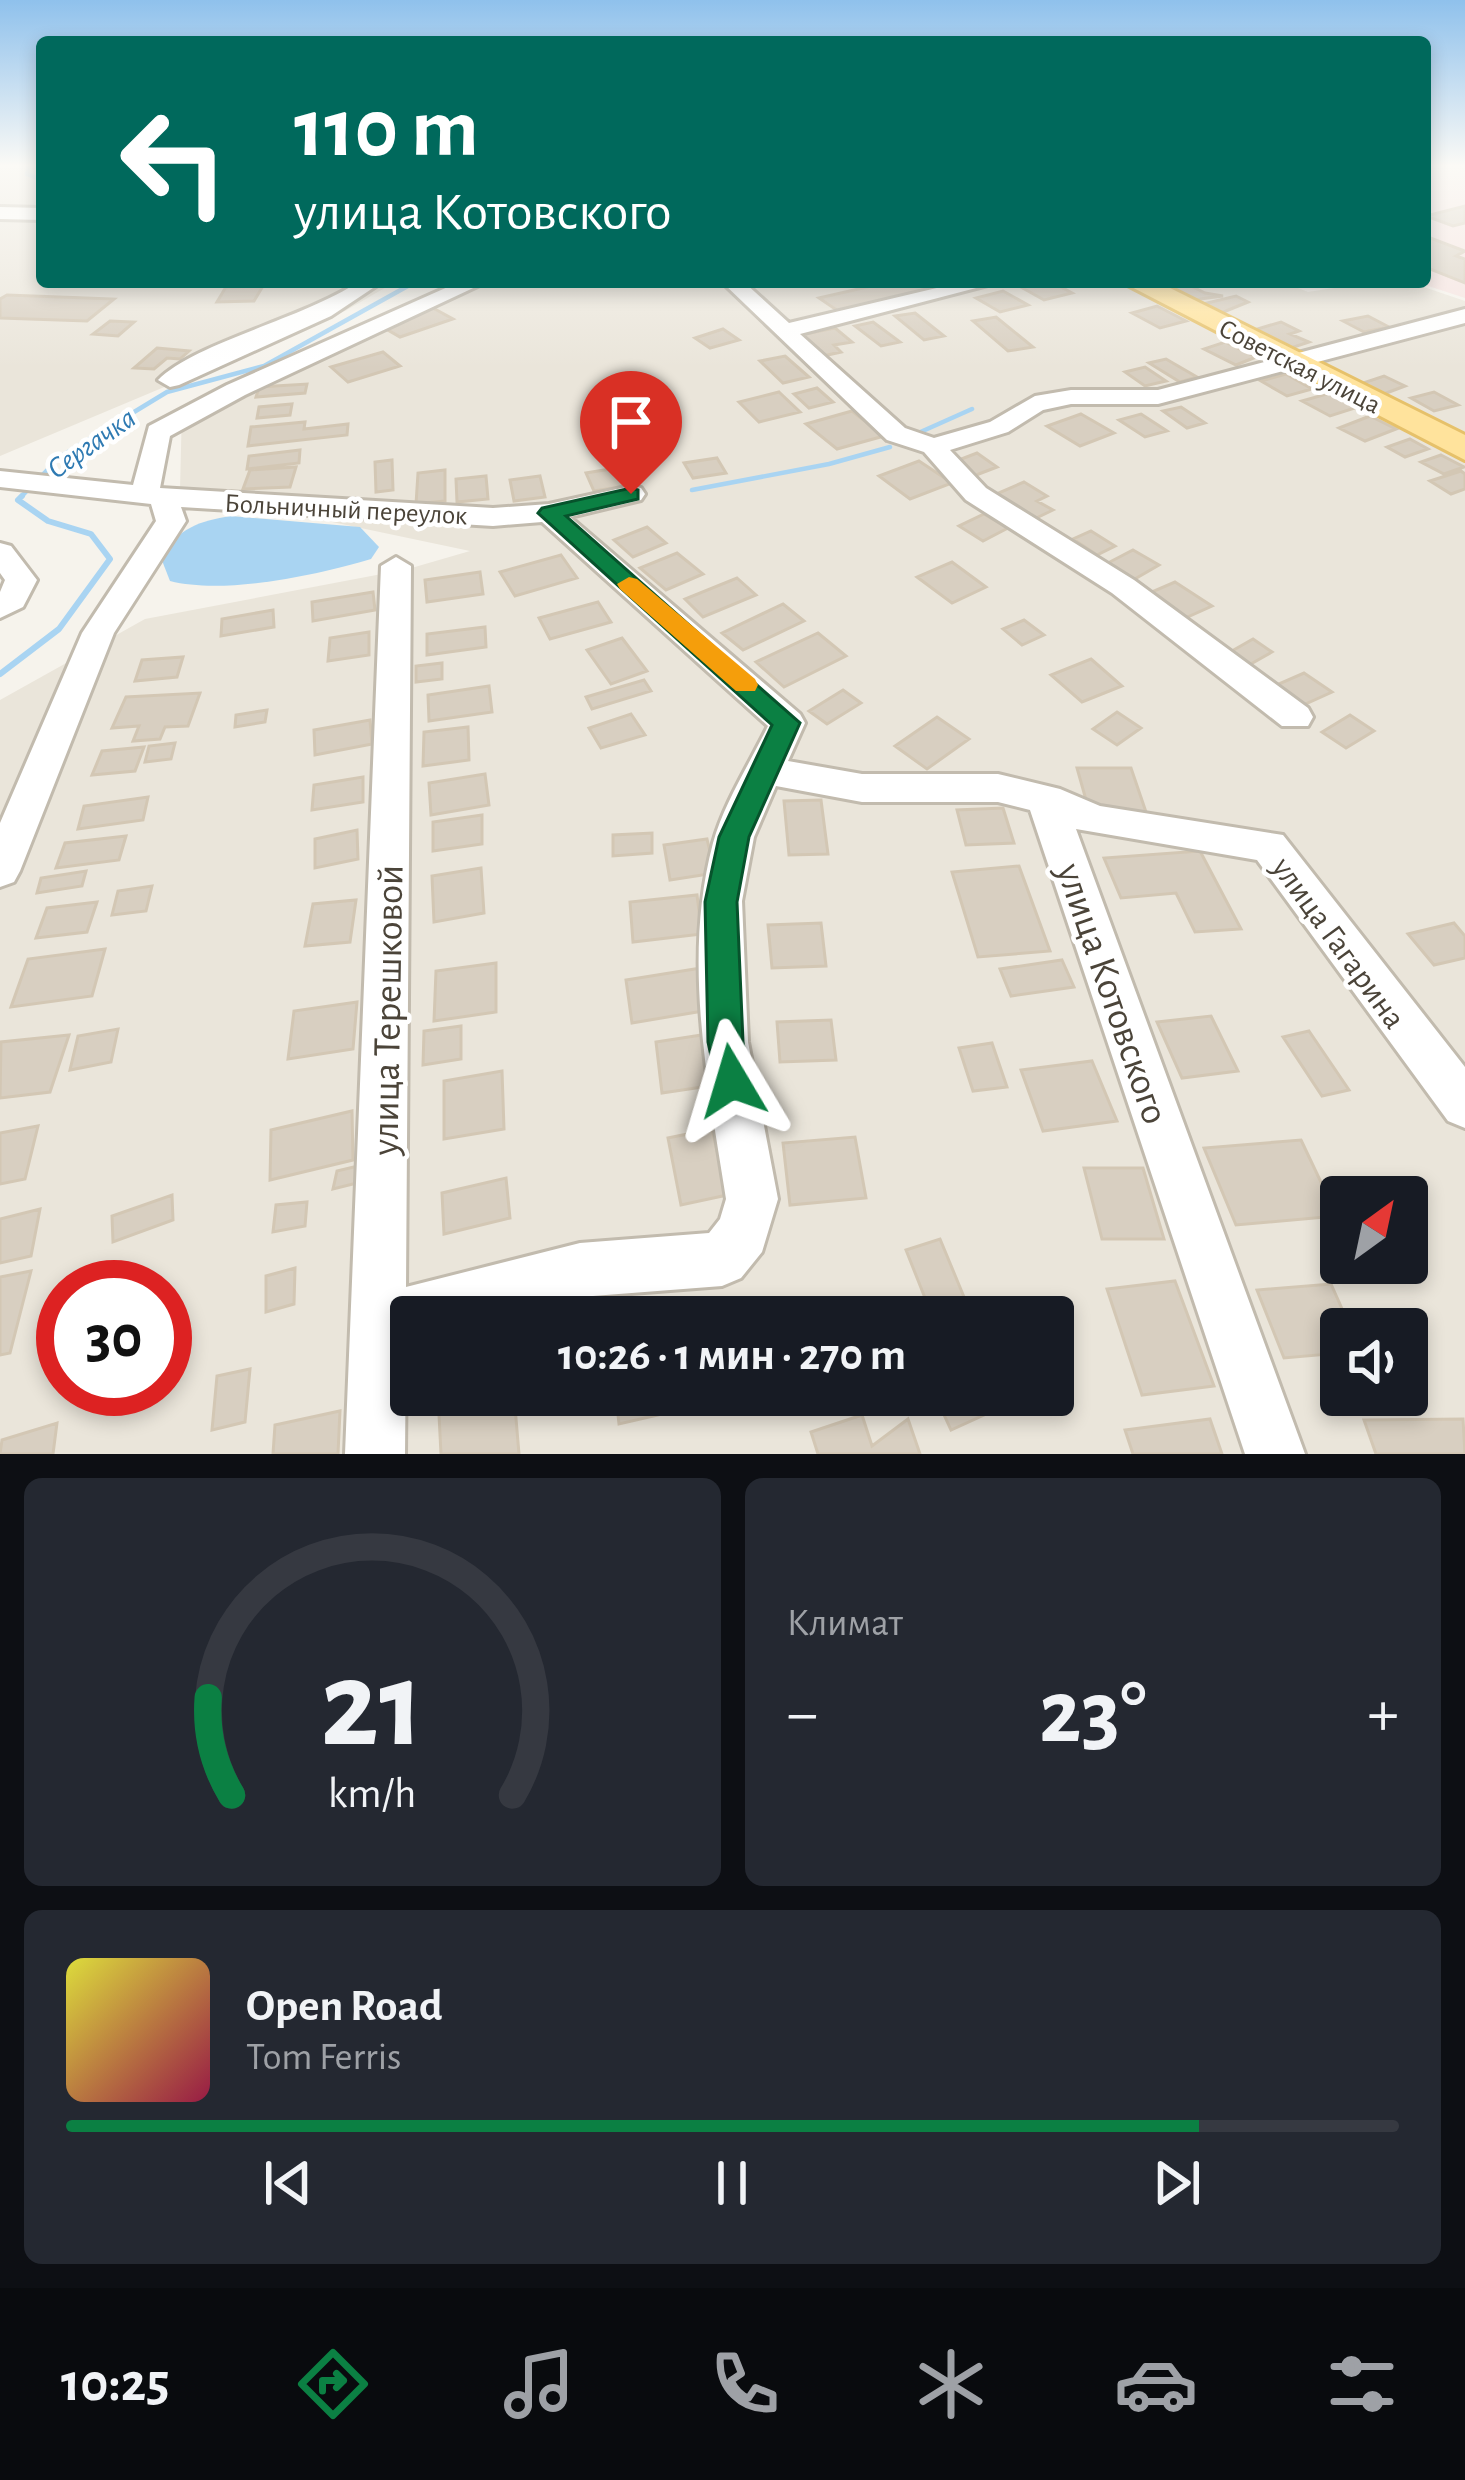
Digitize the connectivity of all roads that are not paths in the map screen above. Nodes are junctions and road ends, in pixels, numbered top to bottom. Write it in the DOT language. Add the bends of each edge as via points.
graph roads {
  1 [pos="364,288"];
  2 [pos="463,288"];
  3 [pos="738,288"];
  4 [pos="964,288"];
  5 [pos="1148,288"];
  6 [pos="1465,316"];
  7 [pos="784,332"];
  8 [pos="1291,361"];
  9 [pos="170,380"];
  10 [pos="934,446"];
  11 [pos="1465,449"];
  12 [pos="0,478"];
  13 [pos="631,494"];
  14 [pos="154,495"];
  15 [pos="549,513"];
  16 [pos="0,552"];
  17 [pos="396,566"];
  18 [pos="0,608"];
  19 [pos="1295,717"];
  20 [pos="766,771"];
  21 [pos="1046,799"];
  22 [pos="0,871"];
  23 [pos="1465,1105"];
  24 [pos="378,1322"];
  25 [pos="375,1454"];
  26 [pos="1275,1454"];
  1 -- 9 [label="street"];
  2 -- 14 [label="street" via="158,432"];
  3 -- 7 [label="street"];
  4 -- 7 [label="street"];
  5 -- 8 [label="main road, Советская улица"];
  6 -- 8 [label="street"];
  7 -- 10 [label="street" via="896,434"];
  8 -- 10 [label="street" via="1158,398 1035,404 999,427"];
  8 -- 11 [label="main road, Советская улица"];
  10 -- 19 [label="street" via="947,471 990,507 1061,544"];
  12 -- 14 [label="street, Больничный переулок"];
  13 -- 15 [label="street, Больничный переулок"];
  14 -- 15 [label="street, Больничный переулок" via="493,517"];
  14 -- 22 [label="street" via="171,521 98,633"];
  15 -- 20 [label="street" via="787,723"];
  16 -- 18 [label="street" via="22,580"];
  17 -- 24 [label="street, улица Терешковой"];
  20 -- 21 [label="street" via="862,788 998,788"];
  20 -- 24 [label="street" via="734,837 721,902 725,1042 752,1199 743,1233 722,1259 580,1270"];
  21 -- 23 [label="street, улица Гагарина" via="1094,820 1269,846"];
  21 -- 26 [label="street, улица Котовского"];
  24 -- 25 [label="street, улица Терешковой"];
}
